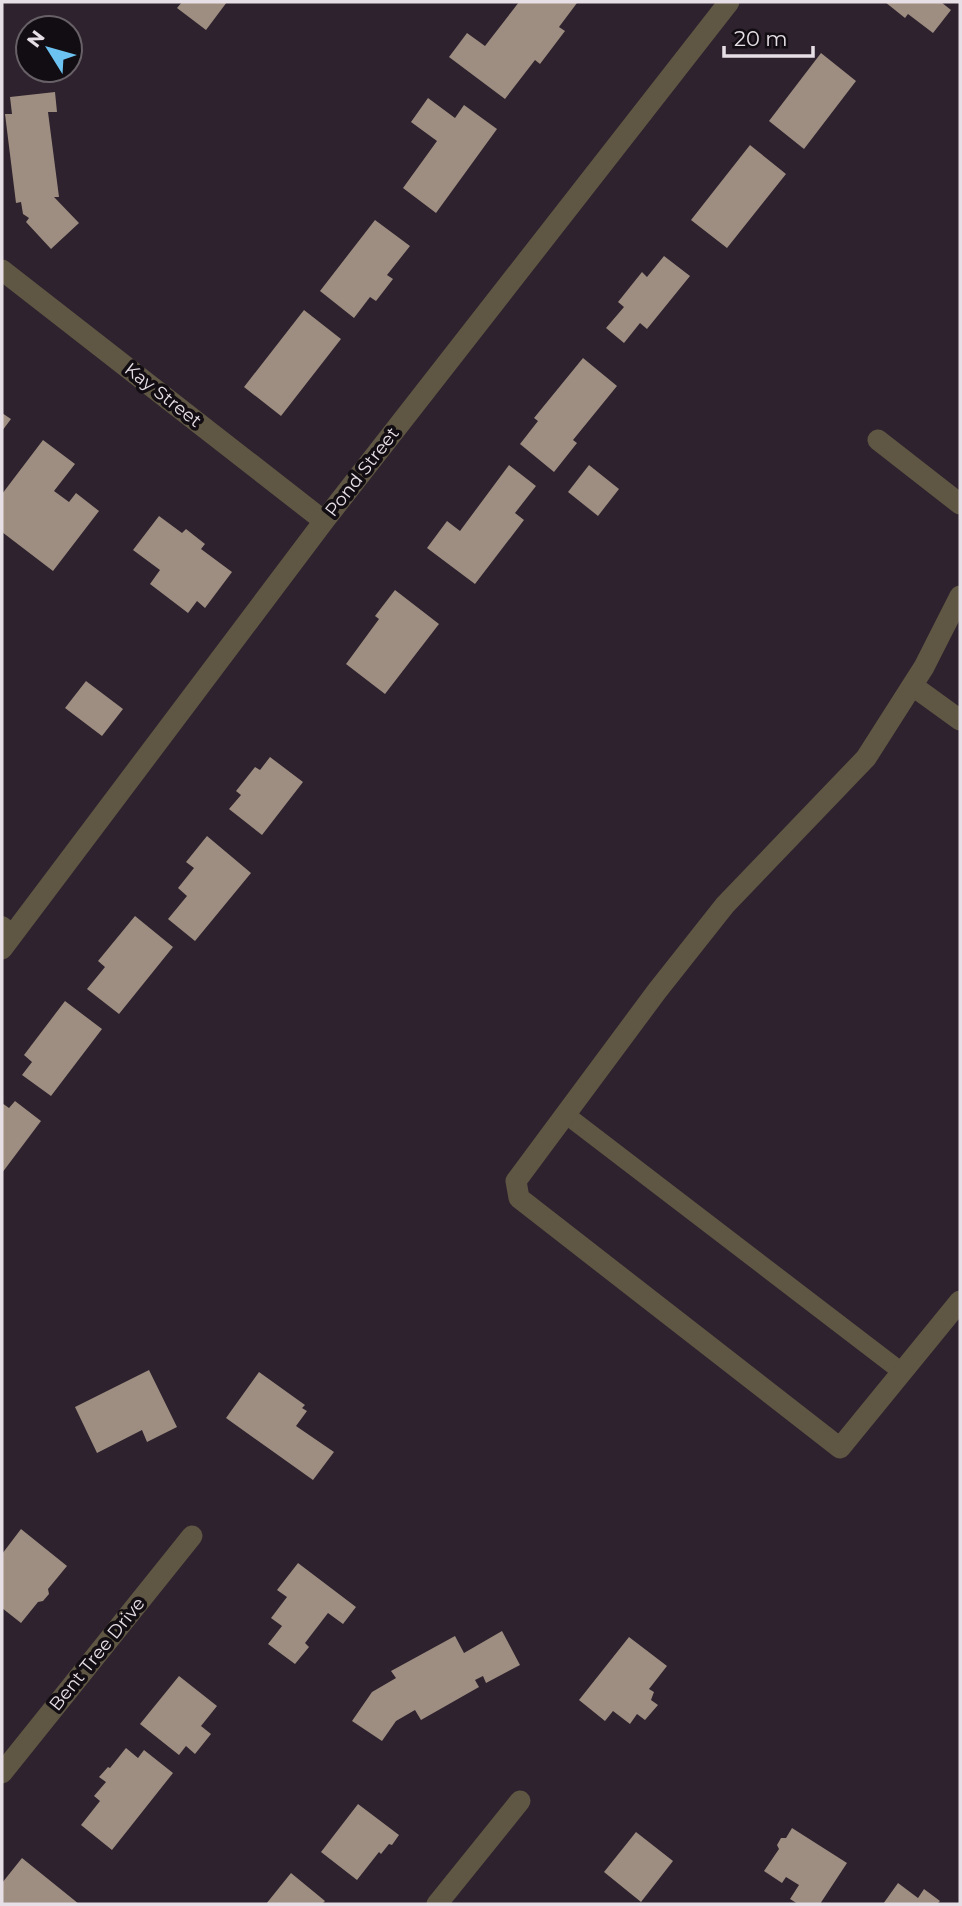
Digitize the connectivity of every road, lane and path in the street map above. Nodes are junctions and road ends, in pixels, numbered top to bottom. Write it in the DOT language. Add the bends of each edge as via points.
graph roads {
  1 [pos="729,2"];
  2 [pos="2,270"];
  3 [pos="878,440"];
  4 [pos="960,504"];
  5 [pos="324,521"];
  6 [pos="960,596"];
  7 [pos="913,686"];
  8 [pos="960,720"];
  9 [pos="6,936"];
  10 [pos="565,1114"];
  11 [pos="960,1301"];
  12 [pos="902,1372"];
  13 [pos="191,1536"];
  14 [pos="2,1773"];
  15 [pos="520,1801"];
  16 [pos="437,1904"];
  1 -- 5 [label="street, Pond Street"];
  2 -- 5 [label="street, Kay Street"];
  3 -- 4 [label="street"];
  5 -- 9 [label="street, Pond Street"];
  6 -- 7 [label="street"];
  7 -- 8 [label="street"];
  7 -- 10 [label="street" via="866,758 725,905"];
  10 -- 12 [label="lane"];
  10 -- 12 [label="street" via="516,1181 519,1198 840,1448"];
  11 -- 12 [label="street"];
  13 -- 14 [label="street, Bent Tree Drive"];
  15 -- 16 [label="street"];
}
